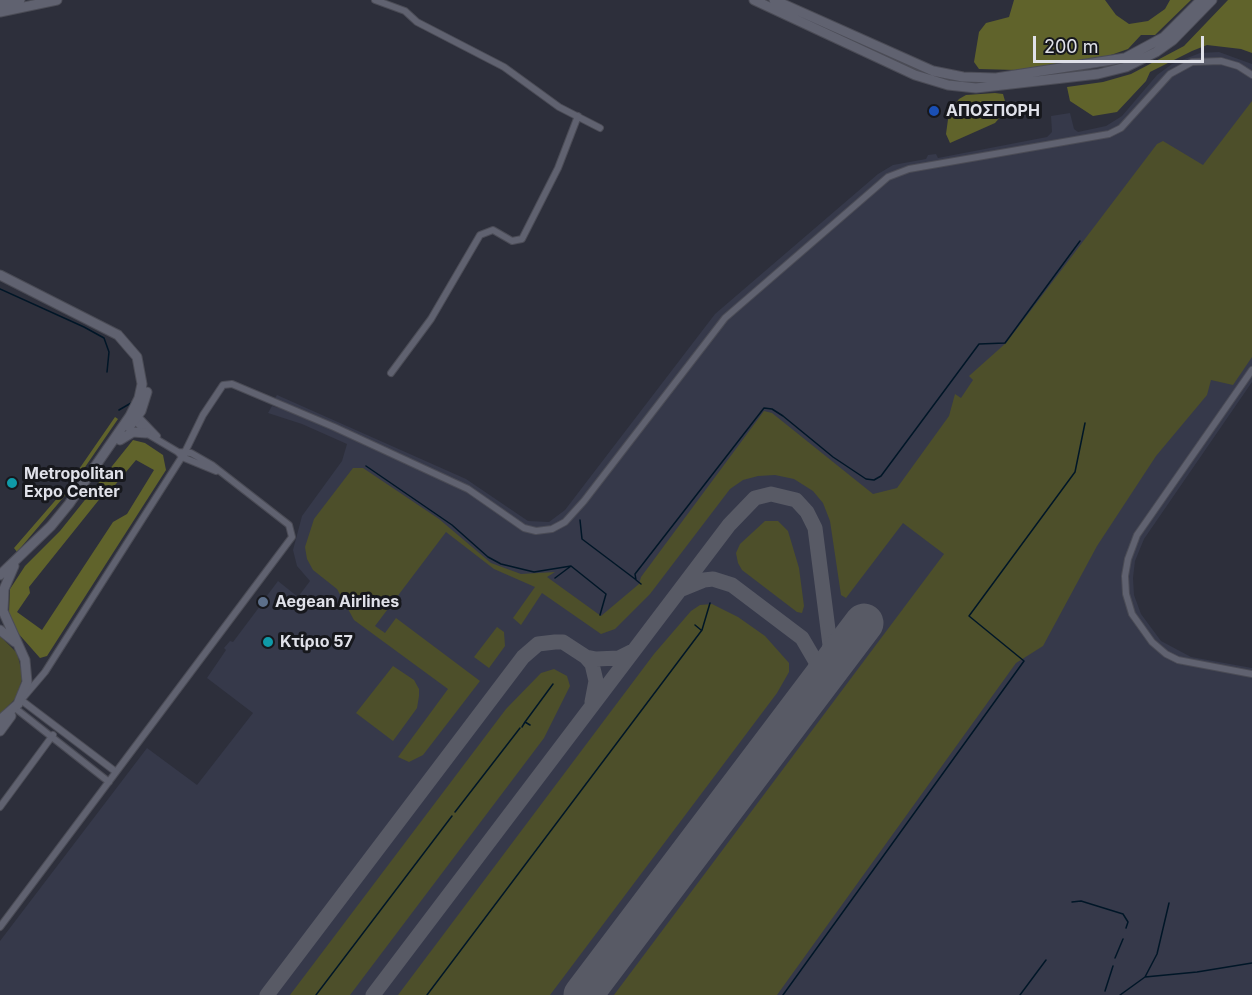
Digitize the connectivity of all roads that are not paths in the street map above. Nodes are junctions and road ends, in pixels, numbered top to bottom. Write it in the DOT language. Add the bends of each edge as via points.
graph roads {
  1 [pos="20,0"];
  2 [pos="57,0"];
  3 [pos="375,0"];
  4 [pos="754,0"];
  5 [pos="774,0"];
  6 [pos="1201,0"];
  7 [pos="1212,0"];
  8 [pos="0,4"];
  9 [pos="0,12"];
  10 [pos="1252,75"];
  11 [pos="578,116"];
  12 [pos="600,128"];
  13 [pos="0,275"];
  14 [pos="1252,370"];
  15 [pos="391,373"];
  16 [pos="134,415"];
  17 [pos="146,433"];
  18 [pos="120,440"];
  19 [pos="164,442"];
  20 [pos="182,454"];
  21 [pos="76,493"];
  22 [pos="23,554"];
  23 [pos="0,575"];
  24 [pos="0,630"];
  25 [pos="19,646"];
  26 [pos="1252,674"];
  27 [pos="18,704"];
  28 [pos="0,720"];
  29 [pos="57,729"];
  30 [pos="0,731"];
  31 [pos="51,737"];
  32 [pos="116,772"];
  33 [pos="110,782"];
  34 [pos="0,807"];
  35 [pos="0,927"];
  1 -- 8 [label="main road"];
  2 -- 9 [label="main road"];
  3 -- 11 [label="street" via="401,9 417,22 498,63 551,102"];
  4 -- 7 [label="main road" via="915,75 976,88 1126,67 1173,40"];
  5 -- 6 [label="main road" via="933,71 996,78 1125,58 1164,37"];
  10 -- 20 [label="street" via="1221,61 1192,62 1170,74 1121,128 1109,134 909,169 888,177 725,318 585,501 556,528 524,528 468,489 232,384 223,385"];
  11 -- 12 [label="street"];
  11 -- 15 [label="street" via="558,168 522,238 512,241 493,230 480,235 431,319"];
  13 -- 16 [label="main road" via="121,330 140,352 147,372 147,390"];
  14 -- 26 [label="street" via="1137,535 1125,576 1126,594 1137,623 1166,654 1178,660"];
  16 -- 17 [label="street"];
  16 -- 18 [label="main road"];
  16 -- 19 [label="street"];
  16 -- 21 [label="main road"];
  17 -- 18 [label="main road" via="133,432"];
  17 -- 19 [label="street"];
  18 -- 21 [label="main road"];
  19 -- 20 [label="street"];
  20 -- 27 [label="street" via="45,672"];
  20 -- 32 [label="street" via="204,460 289,525 292,537"];
  21 -- 22 [label="main road"];
  22 -- 23 [label="main road"];
  22 -- 25 [label="main road" via="10,573 3,597 3,611"];
  24 -- 25 [label="main road"];
  25 -- 27 [label="main road" via="28,671"];
  27 -- 28 [label="main road"];
  27 -- 29 [label="street"];
  27 -- 30 [label="main road"];
  27 -- 31 [label="street"];
  29 -- 31 [label="street"];
  29 -- 32 [label="street"];
  31 -- 33 [label="street"];
  31 -- 34 [label="street"];
  32 -- 33 [label="street"];
  33 -- 35 [label="street"];
}
